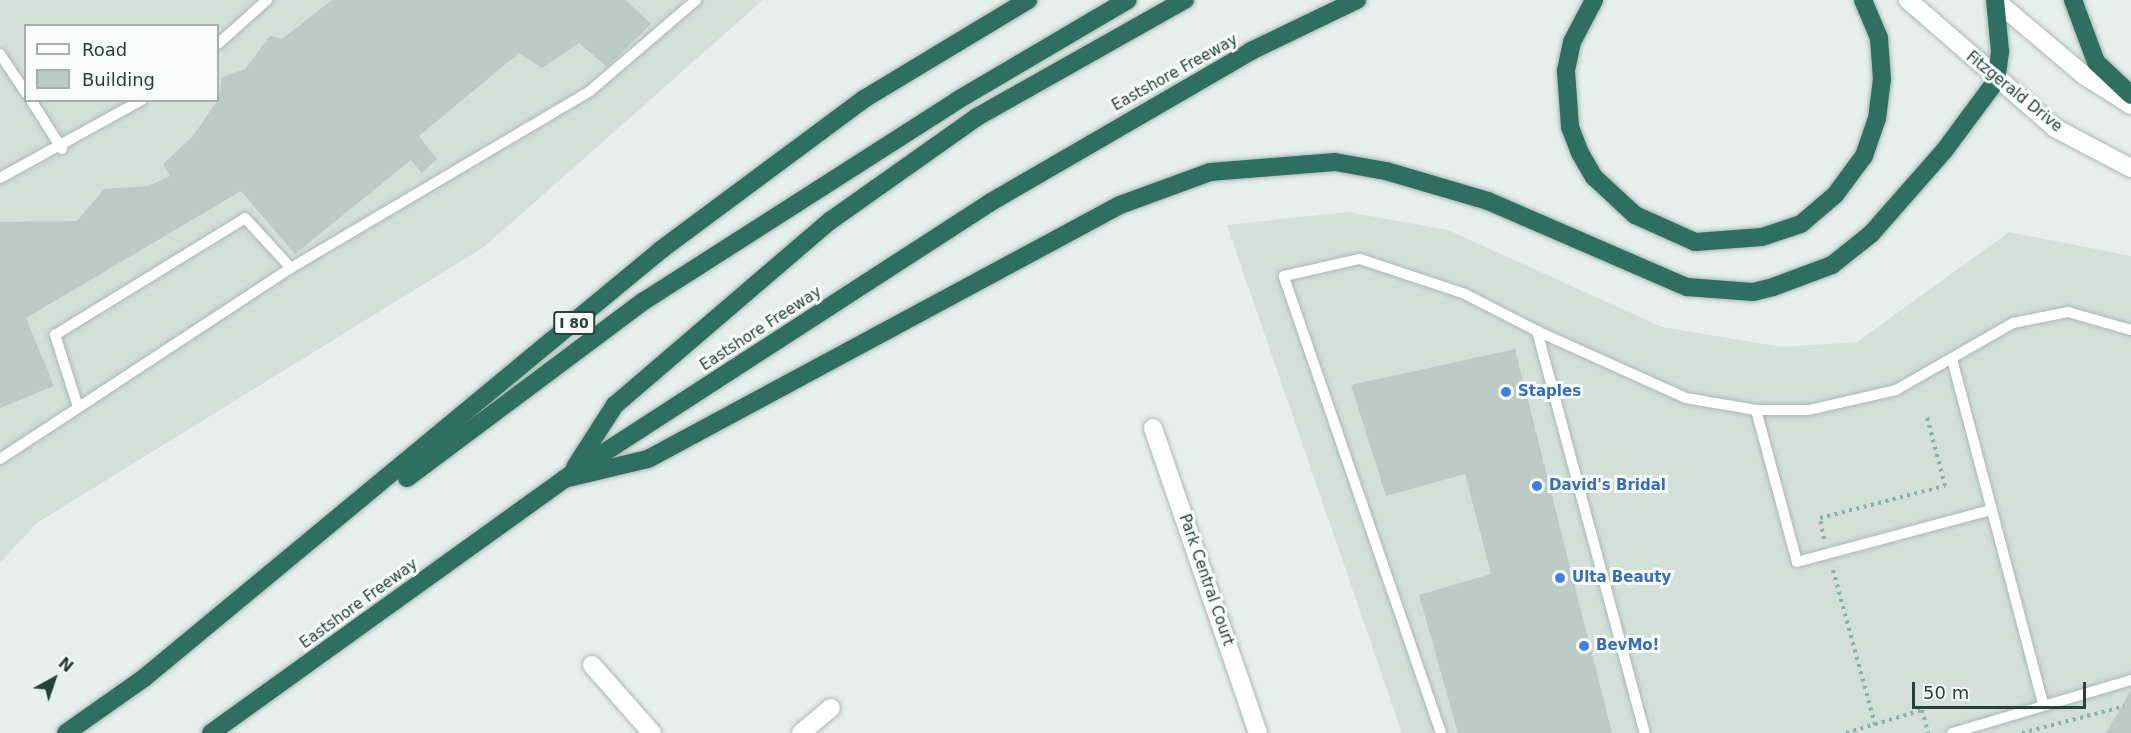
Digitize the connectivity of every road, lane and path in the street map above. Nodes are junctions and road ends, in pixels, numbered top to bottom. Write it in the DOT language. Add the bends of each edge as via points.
graph roads {
  1 [pos="267,0"];
  2 [pos="696,0"];
  3 [pos="1028,0"];
  4 [pos="1128,0"];
  5 [pos="1185,0"];
  6 [pos="1357,0"];
  7 [pos="1594,0"];
  8 [pos="1863,0"];
  9 [pos="1908,0"];
  10 [pos="1995,0"];
  11 [pos="2073,0"];
  12 [pos="219,43"];
  13 [pos="0,54"];
  14 [pos="1996,81"];
  15 [pos="24,90"];
  16 [pos="2131,95"];
  17 [pos="32,102"];
  18 [pos="139,102"];
  19 [pos="2131,105"];
  20 [pos="62,149"];
  21 [pos="2131,168"];
  22 [pos="0,178"];
  23 [pos="291,268"];
  24 [pos="2131,330"];
  25 [pos="1537,331"];
  26 [pos="1952,359"];
  27 [pos="78,407"];
  28 [pos="1756,410"];
  29 [pos="1153,428"];
  30 [pos="0,459"];
  31 [pos="567,476"];
  32 [pos="1991,510"];
  33 [pos="592,665"];
  34 [pos="144,678"];
  35 [pos="2131,680"];
  36 [pos="2043,704"];
  37 [pos="2125,706"];
  38 [pos="831,708"];
  39 [pos="66,733"];
  40 [pos="211,733"];
  41 [pos="652,733"];
  42 [pos="801,733"];
  43 [pos="1258,733"];
  44 [pos="1441,733"];
  45 [pos="1645,733"];
  46 [pos="1846,733"];
  47 [pos="1928,733"];
  48 [pos="1952,733"];
  49 [pos="2022,733"];
  1 -- 12 [label="lane"];
  2 -- 23 [label="lane" via="590,91"];
  3 -- 34 [label="highway, I 80" via="864,99 662,249"];
  4 -- 34 [label="highway" via="958,100 644,301"];
  5 -- 31 [label="highway" via="977,117 830,221 615,405"];
  6 -- 31 [label="highway, Eastshore Freeway" via="1099,136"];
  7 -- 8 [label="highway" via="1572,42 1566,71 1570,127 1580,153 1594,177 1635,215 1695,242 1761,237 1801,224 1835,195 1864,156 1877,118 1882,79 1879,38"];
  9 -- 14 [label="street, Fitzgerald Drive"];
  10 -- 14 [label="highway" via="2000,51"];
  10 -- 19 [label="street" via="2085,76"];
  11 -- 16 [label="highway" via="2096,62"];
  13 -- 15 [label="lane"];
  14 -- 21 [label="street, Fitzgerald Drive" via="2055,128"];
  14 -- 31 [label="highway" via="1944,152 1871,234 1832,265 1773,287 1724,292 1687,287 1488,201 1386,171 1335,162 1210,172 1120,205 648,459"];
  17 -- 20 [label="lane"];
  18 -- 20 [label="lane"];
  20 -- 22 [label="lane"];
  23 -- 27 [label="lane"];
  23 -- 27 [label="lane" via="245,218 55,335"];
  24 -- 26 [label="lane" via="2068,312 2013,323"];
  25 -- 28 [label="lane" via="1686,398"];
  25 -- 44 [label="lane" via="1465,294 1360,259 1284,276"];
  25 -- 45 [label="lane"];
  26 -- 28 [label="lane" via="1896,390 1854,402"];
  26 -- 32 [label="lane"];
  27 -- 30 [label="lane"];
  28 -- 32 [label="lane" via="1797,562"];
  29 -- 43 [label="street, Park Central Court"];
  31 -- 40 [label="highway, Eastshore Freeway"];
  32 -- 36 [label="lane"];
  33 -- 41 [label="street"];
  34 -- 39 [label="highway, I 80"];
  35 -- 36 [label="lane"];
  36 -- 48 [label="lane"];
  37 -- 49 [label="path"];
  38 -- 42 [label="street"];
  46 -- 47 [label="path" via="1922,710"];
}
